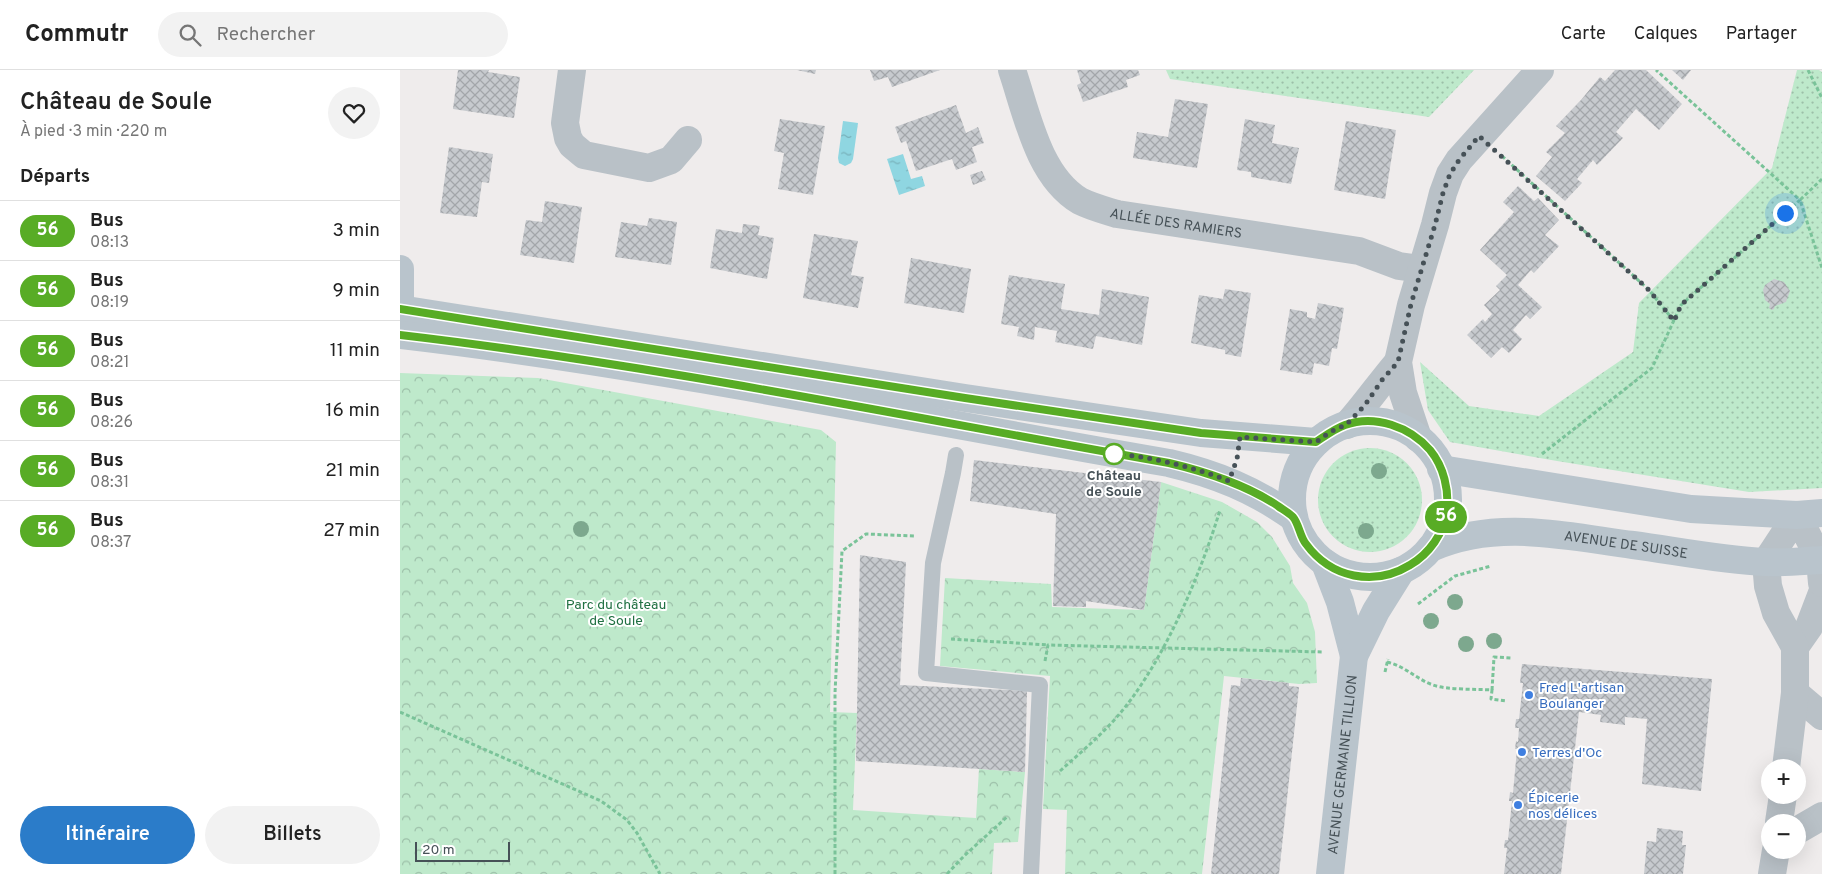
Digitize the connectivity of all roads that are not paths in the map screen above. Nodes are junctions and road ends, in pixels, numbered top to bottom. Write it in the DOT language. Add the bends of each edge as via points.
graph roads {
  1 [pos="572,70"];
  2 [pos="1012,70"];
  3 [pos="1540,70"];
  4 [pos="688,140"];
  5 [pos="1421,268"];
  6 [pos="400,269"];
  7 [pos="400,303"];
  8 [pos="400,309"];
  9 [pos="400,335"];
  10 [pos="1398,362"];
  11 [pos="1347,424"];
  12 [pos="1418,438"];
  13 [pos="1316,442"];
  14 [pos="956,455"];
  15 [pos="1441,468"];
  16 [pos="1810,514"];
  17 [pos="1294,518"];
  18 [pos="1431,548"];
  19 [pos="1766,562"];
  20 [pos="1325,563"];
  21 [pos="1821,568"];
  22 [pos="1401,571"];
  23 [pos="1822,594"];
  24 [pos="1795,648"];
  25 [pos="1354,656"];
  26 [pos="1795,693"];
  27 [pos="1822,716"];
  28 [pos="1787,759"];
  29 [pos="1822,816"];
  30 [pos="1806,825"];
  31 [pos="1774,859"];
  32 [pos="1031,874"];
  33 [pos="1330,874"];
  34 [pos="1772,874"];
  1 -- 4 [label="street" via="566,131 572,145 584,155 649,168 671,160"];
  2 -- 5 [label="street, ALLÉE DES RAMIERS" via="1045,163 1060,185 1088,205 1117,214 1359,252 1399,266"];
  3 -- 5 [label="street" via="1479,136 1450,174"];
  5 -- 10 [label="street"];
  6 -- 7 [label="street"];
  8 -- 13 [label="street" via="1191,432"];
  9 -- 17 [label="street" via="500,347 761,388 1169,463 1202,471 1250,490"];
  10 -- 11 [label="street"];
  10 -- 12 [label="street" via="1403,393"];
  11 -- 12 [label="street" via="1382,422"];
  11 -- 13 [label="street"];
  12 -- 15 [label="street" via="1432,451"];
  13 -- 17 [label="street" via="1297,469 1292,501"];
  14 -- 32 [label="lane" via="934,563 926,673 1040,684"];
  15 -- 16 [label="street" via="1691,509"];
  15 -- 18 [label="street" via="1448,501 1446,518"];
  16 -- 19 [label="street"];
  16 -- 21 [label="street"];
  17 -- 20 [label="street" via="1305,543"];
  18 -- 19 [label="street, AVENUE DE SUISSE" via="1471,534 1502,531 1552,534"];
  18 -- 22 [label="street"];
  19 -- 21 [label="street, AVENUE DE SUISSE"];
  19 -- 24 [label="street" via="1768,586 1776,613"];
  20 -- 22 [label="street" via="1344,574 1363,578"];
  20 -- 25 [label="street, AVENUE GERMAINE TILLION" via="1340,602"];
  22 -- 25 [label="street, AVENUE GERMAINE TILLION" via="1376,611"];
  23 -- 24 [label="street" via="1809,626"];
  24 -- 26 [label="street"];
  25 -- 33 [label="street, AVENUE GERMAINE TILLION"];
  26 -- 27 [label="street"];
  26 -- 28 [label="street"];
  29 -- 30 [label="street"];
  31 -- 34 [label="street"];
}
